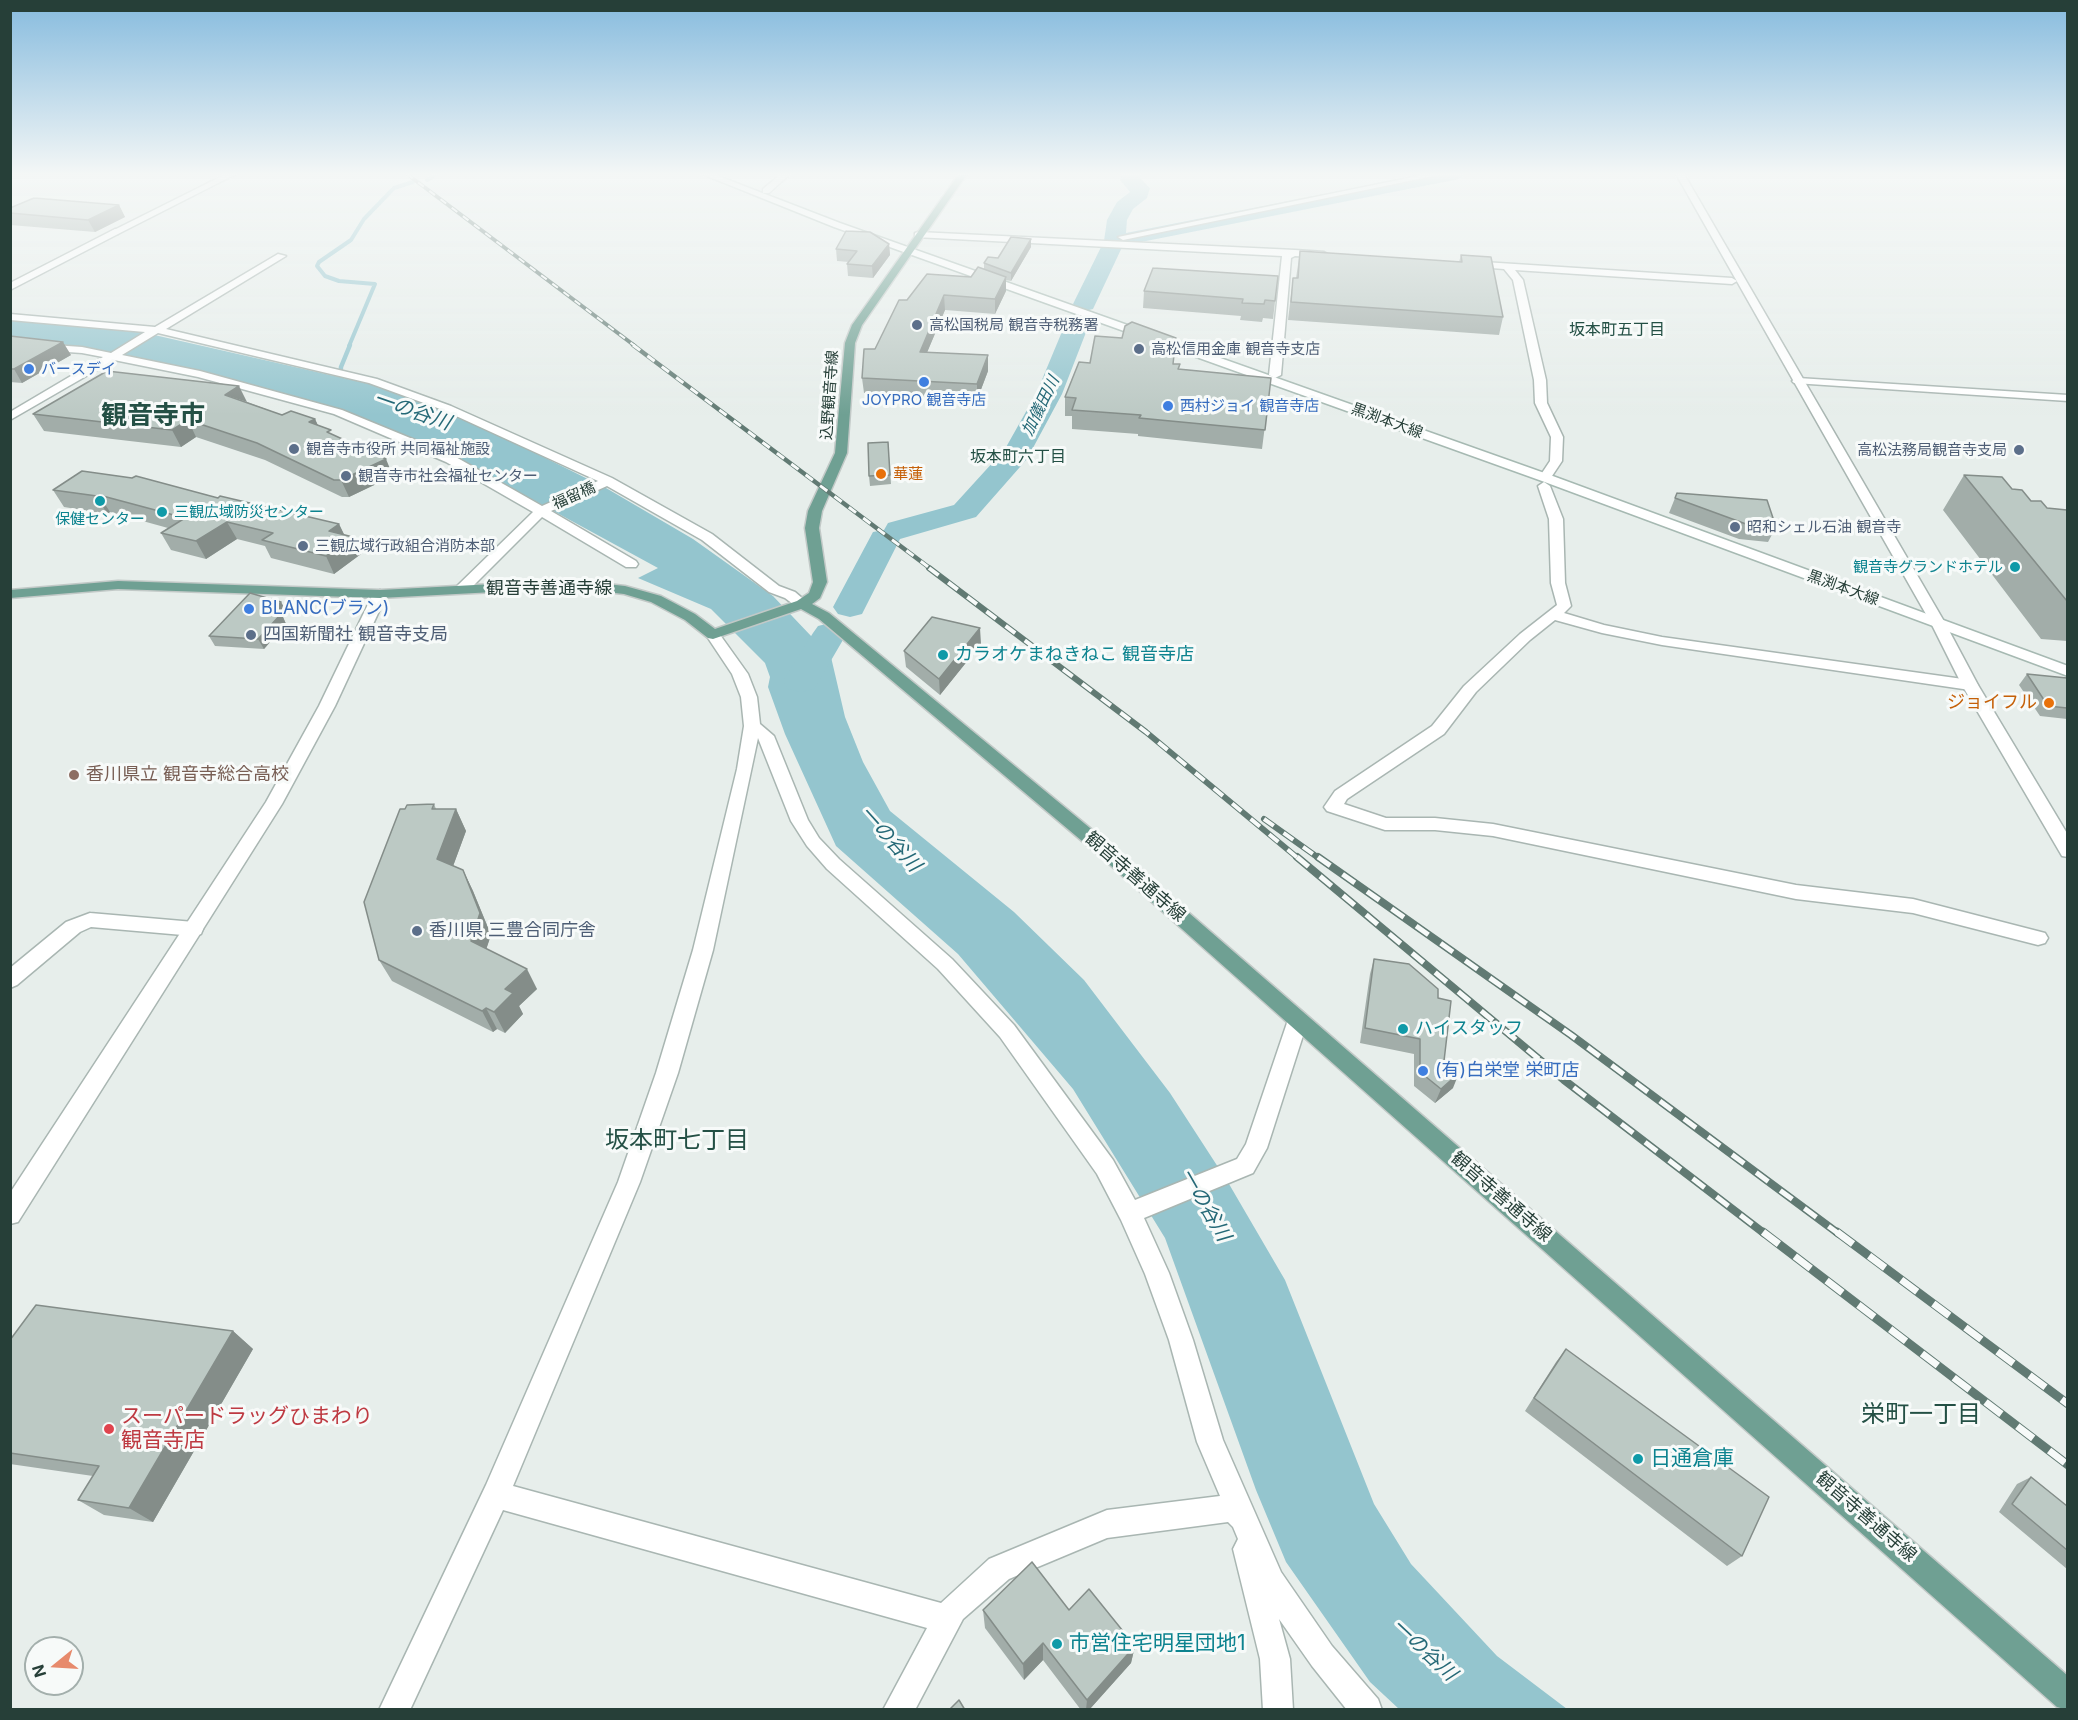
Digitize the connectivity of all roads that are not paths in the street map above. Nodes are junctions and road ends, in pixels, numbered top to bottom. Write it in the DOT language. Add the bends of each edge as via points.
graph roads {
  1 [pos="72,254"];
  2 [pos="907,254"];
  3 [pos="922,254"];
  4 [pos="1292,254"];
  5 [pos="1314,254"];
  6 [pos="1726,254"];
  7 [pos="281,256"];
  8 [pos="1340,256"];
  9 [pos="1454,263"];
  10 [pos="1507,267"];
  11 [pos="1732,281"];
  12 [pos="10,287"];
  13 [pos="10,317"];
  14 [pos="157,330"];
  15 [pos="10,345"];
  16 [pos="114,356"];
  17 [pos="1275,375"];
  18 [pos="1798,381"];
  19 [pos="2067,398"];
  20 [pos="10,417"];
  21 [pos="608,481"];
  22 [pos="541,511"];
  23 [pos="631,564"];
  24 [pos="461,590"];
  25 [pos="10,594"];
  26 [pos="380,594"];
  27 [pos="796,606"];
  28 [pos="1553,615"];
  29 [pos="1938,623"];
  30 [pos="720,633"];
  31 [pos="2067,670"];
  32 [pos="1970,685"];
  33 [pos="752,726"];
  34 [pos="2067,851"];
  35 [pos="194,929"];
  36 [pos="2038,938"];
  37 [pos="10,980"];
  38 [pos="1299,1020"];
  39 [pos="1130,1213"];
  40 [pos="10,1214"];
  41 [pos="496,1495"];
  42 [pos="1236,1507"];
  43 [pos="948,1619"];
  44 [pos="2067,1696"];
  45 [pos="394,1710"];
  46 [pos="898,1710"];
  47 [pos="1278,1710"];
  48 [pos="1366,1710"];
  1 -- 12 [label="street"];
  2 -- 27 [label="main road, 込野観音寺線" via="856,325 850,343 841,453 815,511 812,528 820,582 815,595"];
  3 -- 29 [label="street, 黒渕本大線"];
  4 -- 17 [label="street" via="1286,257"];
  5 -- 8 [label="street"];
  6 -- 18 [label="street"];
  7 -- 14 [label="street"];
  9 -- 10 [label="street"];
  10 -- 11 [label="street"];
  10 -- 28 [label="street" via="1518,280 1540,380 1541,403 1557,437 1556,461 1546,480 1556,519 1558,583 1564,606"];
  13 -- 14 [label="street"];
  14 -- 16 [label="street"];
  14 -- 21 [label="street" via="373,381 447,408"];
  15 -- 16 [label="street"];
  16 -- 20 [label="street"];
  16 -- 22 [label="street" via="200,374 338,412 450,459"];
  18 -- 19 [label="street"];
  18 -- 29 [label="street"];
  21 -- 22 [label="street, 福留橋"];
  21 -- 27 [label="street" via="706,537 774,589 790,595"];
  22 -- 23 [label="street"];
  22 -- 24 [label="street"];
  24 -- 26 [label="main road, 観音寺善通寺線"];
  24 -- 30 [label="main road, 観音寺善通寺線" via="532,586 625,590 656,599"];
  25 -- 26 [label="main road, 観音寺善通寺線" via="148,585"];
  26 -- 35 [label="street" via="327,706 273,804"];
  27 -- 30 [label="main road"];
  27 -- 38 [label="main road, 観音寺善通寺線" via="824,616 1107,852"];
  28 -- 32 [label="street" via="1662,641"];
  28 -- 36 [label="street" via="1470,689 1438,730 1341,795 1334,807 1385,824 1492,830 1796,892 1913,906"];
  29 -- 31 [label="street, 黒渕本大線"];
  29 -- 32 [label="street"];
  30 -- 33 [label="street" via="749,697"];
  32 -- 34 [label="street"];
  33 -- 39 [label="street" via="766,736 800,821 813,842 945,963 1007,1031 1105,1167"];
  33 -- 41 [label="street" via="703,950 667,1073 629,1182"];
  35 -- 37 [label="street" via="90,920 73,927"];
  35 -- 40 [label="street"];
  38 -- 39 [label="street" via="1256,1148 1245,1166"];
  38 -- 44 [label="main road, 観音寺善通寺線"];
  39 -- 42 [label="street" via="1157,1273 1210,1442"];
  41 -- 43 [label="street"];
  41 -- 45 [label="street"];
  42 -- 43 [label="street" via="1107,1524 999,1569 953,1609"];
  42 -- 47 [label="street" via="1275,1659"];
  42 -- 48 [label="street" via="1271,1582 1322,1656"];
  43 -- 46 [label="street"];
}
